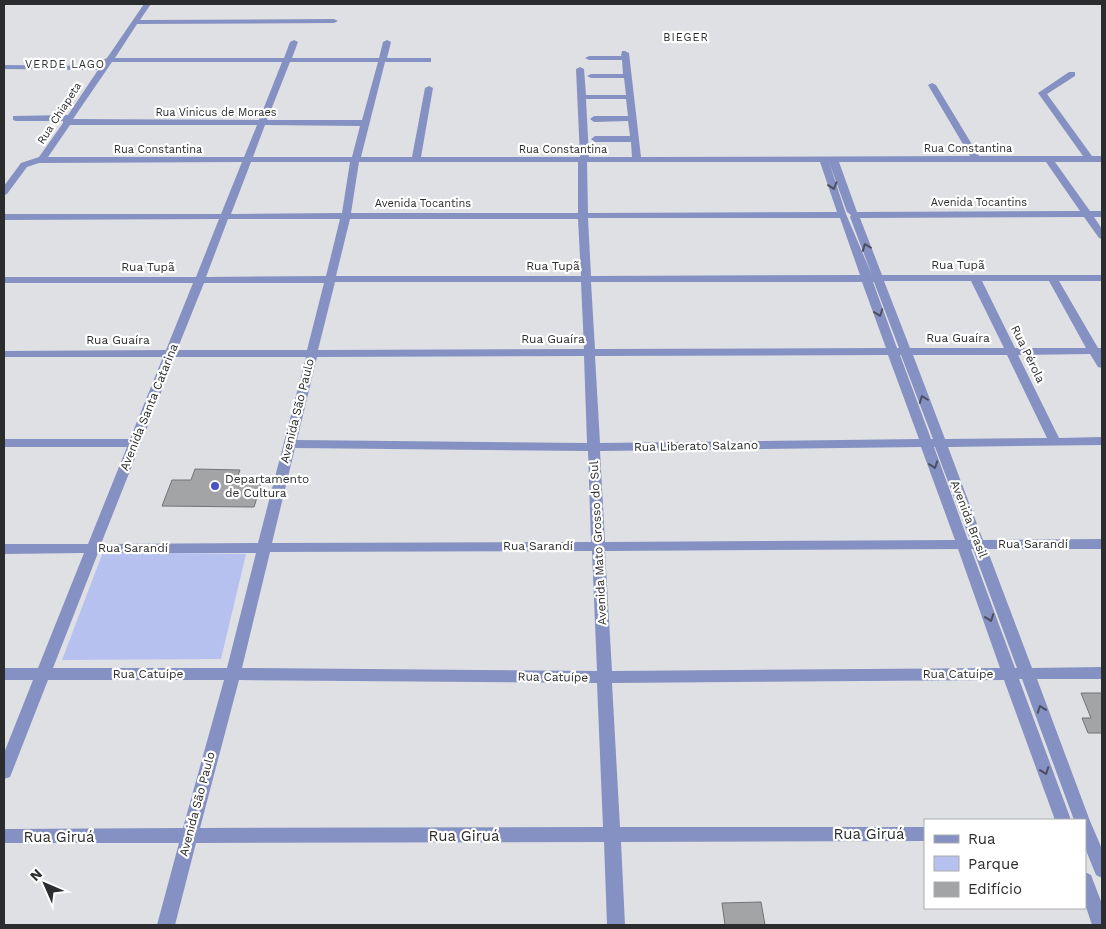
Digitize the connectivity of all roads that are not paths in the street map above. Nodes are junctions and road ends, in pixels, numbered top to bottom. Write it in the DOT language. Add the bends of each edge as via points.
graph roads {
  1 [pos="147,4"];
  2 [pos="334,21"];
  3 [pos="135,22"];
  4 [pos="294,42"];
  5 [pos="387,42"];
  6 [pos="589,58"];
  7 [pos="287,60"];
  8 [pos="382,60"];
  9 [pos="428,60"];
  10 [pos="105,64"];
  11 [pos="4,67"];
  12 [pos="580,70"];
  13 [pos="1072,74"];
  14 [pos="591,76"];
  15 [pos="628,76"];
  16 [pos="932,85"];
  17 [pos="429,88"];
  18 [pos="588,97"];
  19 [pos="631,97"];
  20 [pos="16,118"];
  21 [pos="633,118"];
  22 [pos="594,119"];
  23 [pos="68,120"];
  24 [pos="366,123"];
  25 [pos="261,124"];
  26 [pos="595,139"];
  27 [pos="634,139"];
  28 [pos="1089,158"];
  29 [pos="976,159"];
  30 [pos="1049,159"];
  31 [pos="1102,159"];
  32 [pos="42,160"];
  33 [pos="247,160"];
  34 [pos="355,160"];
  35 [pos="416,160"];
  36 [pos="584,160"];
  37 [pos="637,160"];
  38 [pos="828,160"];
  39 [pos="4,192"];
  40 [pos="1088,214"];
  41 [pos="1102,214"];
  42 [pos="346,215"];
  43 [pos="848,215"];
  44 [pos="225,216"];
  45 [pos="583,216"];
  46 [pos="4,217"];
  47 [pos="1102,236"];
  48 [pos="872,278"];
  49 [pos="975,278"];
  50 [pos="1052,278"];
  51 [pos="1102,278"];
  52 [pos="330,279"];
  53 [pos="587,279"];
  54 [pos="4,280"];
  55 [pos="200,280"];
  56 [pos="1011,351"];
  57 [pos="1098,351"];
  58 [pos="589,352"];
  59 [pos="899,352"];
  60 [pos="311,353"];
  61 [pos="4,354"];
  62 [pos="170,354"];
  63 [pos="1102,366"];
  64 [pos="1102,441"];
  65 [pos="4,443"];
  66 [pos="134,443"];
  67 [pos="1056,443"];
  68 [pos="289,444"];
  69 [pos="926,444"];
  70 [pos="940,444"];
  71 [pos="594,447"];
  72 [pos="963,544"];
  73 [pos="978,544"];
  74 [pos="1102,544"];
  75 [pos="599,546"];
  76 [pos="264,547"];
  77 [pos="93,548"];
  78 [pos="4,549"];
  79 [pos="1102,673"];
  80 [pos="4,674"];
  81 [pos="41,674"];
  82 [pos="233,674"];
  83 [pos="1010,674"];
  84 [pos="1028,674"];
  85 [pos="605,677"];
  86 [pos="4,772"];
  87 [pos="1063,819"];
  88 [pos="1081,819"];
  89 [pos="1086,831"];
  90 [pos="924,834"];
  91 [pos="613,835"];
  92 [pos="4,836"];
  93 [pos="188,837"];
  94 [pos="1102,870"];
  95 [pos="1086,883"];
  96 [pos="166,925"];
  97 [pos="616,925"];
  98 [pos="1101,925"];
  1 -- 3 [label="street, Rua Chiapeta"];
  2 -- 3 [label="street"];
  3 -- 10 [label="street, Rua Chiapeta"];
  4 -- 7 [label="street, Avenida Santa Catarina"];
  5 -- 8 [label="street, Avenida São Paulo"];
  6 -- 15 [label="street" via="625,56"];
  7 -- 8 [label="street"];
  7 -- 10 [label="street"];
  7 -- 25 [label="street, Avenida Santa Catarina"];
  8 -- 9 [label="street"];
  8 -- 24 [label="street, Avenida São Paulo"];
  10 -- 11 [label="street"];
  10 -- 23 [label="street, Rua Chiapeta"];
  12 -- 36 [label="street, Avenida Mato Grosso do Sul"];
  13 -- 28 [label="street" via="1042,93"];
  14 -- 15 [label="street"];
  15 -- 19 [label="street"];
  16 -- 29 [label="street"];
  17 -- 35 [label="street"];
  18 -- 19 [label="street"];
  19 -- 21 [label="street"];
  20 -- 23 [label="street, Rua Vinicus de Moraes"];
  21 -- 22 [label="street"];
  21 -- 27 [label="street"];
  23 -- 25 [label="street, Rua Vinicus de Moraes"];
  23 -- 32 [label="street, Rua Chiapeta"];
  24 -- 25 [label="street, Rua Vinicus de Moraes"];
  24 -- 34 [label="street, Avenida São Paulo"];
  25 -- 33 [label="street, Avenida Santa Catarina"];
  26 -- 27 [label="street"];
  27 -- 37 [label="street"];
  28 -- 30 [label="street, Rua Constantina"];
  28 -- 31 [label="street, Rua Constantina"];
  29 -- 30 [label="street, Rua Constantina"];
  29 -- 38 [label="street, Rua Constantina"];
  30 -- 40 [label="street"];
  32 -- 33 [label="street, Rua Constantina"];
  32 -- 39 [label="street, Rua Constantina" via="24,165"];
  33 -- 34 [label="street, Rua Constantina"];
  33 -- 44 [label="street, Avenida Santa Catarina"];
  34 -- 35 [label="street, Rua Constantina"];
  34 -- 42 [label="street, Avenida São Paulo"];
  35 -- 36 [label="street, Rua Constantina"];
  36 -- 37 [label="street, Rua Constantina"];
  36 -- 45 [label="street, Avenida Mato Grosso do Sul"];
  37 -- 38 [label="street, Rua Constantina"];
  38 -- 43 [label="street, Avenida Brasil"];
  40 -- 41 [label="street, Avenida Tocantins"];
  40 -- 43 [label="street, Avenida Tocantins"];
  40 -- 47 [label="street"];
  42 -- 44 [label="street, Avenida Tocantins"];
  42 -- 45 [label="street, Avenida Tocantins"];
  42 -- 52 [label="street, Avenida São Paulo"];
  43 -- 45 [label="street, Avenida Tocantins"];
  43 -- 48 [label="street, Avenida Brasil"];
  44 -- 46 [label="street, Avenida Tocantins"];
  44 -- 55 [label="street, Avenida Santa Catarina"];
  45 -- 53 [label="street, Avenida Mato Grosso do Sul"];
  48 -- 49 [label="street, Rua Tupã"];
  48 -- 53 [label="street, Rua Tupã"];
  48 -- 59 [label="street, Avenida Brasil"];
  49 -- 50 [label="street, Rua Tupã"];
  49 -- 56 [label="street, Rua Pérola"];
  50 -- 51 [label="street, Rua Tupã"];
  50 -- 57 [label="street"];
  52 -- 53 [label="street, Rua Tupã"];
  52 -- 55 [label="street, Rua Tupã"];
  52 -- 60 [label="street, Avenida São Paulo"];
  53 -- 58 [label="street, Avenida Mato Grosso do Sul"];
  54 -- 55 [label="street, Rua Tupã"];
  55 -- 62 [label="street, Avenida Santa Catarina"];
  56 -- 57 [label="street, Rua Guaíra"];
  56 -- 59 [label="street, Rua Guaíra"];
  56 -- 67 [label="street, Rua Pérola"];
  57 -- 63 [label="street"];
  58 -- 59 [label="street, Rua Guaíra"];
  58 -- 60 [label="street, Rua Guaíra"];
  58 -- 71 [label="street, Avenida Mato Grosso do Sul"];
  59 -- 69 [label="street, Avenida Brasil"];
  70 -- 59 [label="street, Avenida Brasil, one-way"];
  60 -- 62 [label="street, Rua Guaíra"];
  60 -- 68 [label="street, Avenida São Paulo"];
  61 -- 62 [label="street, Rua Guaíra"];
  62 -- 66 [label="street, Avenida Santa Catarina"];
  64 -- 67 [label="street, Rua Liberato Salzano"];
  65 -- 66 [label="street"];
  66 -- 77 [label="street, Avenida Santa Catarina"];
  67 -- 70 [label="street, Rua Liberato Salzano"];
  68 -- 71 [label="street, Rua Liberato Salzano"];
  68 -- 76 [label="street, Avenida São Paulo"];
  69 -- 70 [label="street, Rua Liberato Salzano"];
  69 -- 71 [label="street, Rua Liberato Salzano"];
  69 -- 72 [label="street, Avenida Brasil, one-way"];
  70 -- 73 [label="street, Avenida Brasil"];
  71 -- 75 [label="street, Avenida Mato Grosso do Sul"];
  72 -- 73 [label="street, Rua Sarandí"];
  72 -- 75 [label="street, Rua Sarandí"];
  72 -- 83 [label="street, Avenida Brasil, one-way"];
  73 -- 74 [label="street, Rua Sarandí"];
  73 -- 84 [label="street, Avenida Brasil"];
  75 -- 76 [label="street, Rua Sarandí"];
  75 -- 85 [label="street, Avenida Mato Grosso do Sul"];
  76 -- 77 [label="street, Rua Sarandí"];
  76 -- 82 [label="street, Avenida São Paulo"];
  77 -- 78 [label="street, Rua Sarandí"];
  77 -- 81 [label="street, Avenida Santa Catarina"];
  79 -- 84 [label="street, Rua Catuípe"];
  80 -- 81 [label="street, Rua Catuípe"];
  81 -- 82 [label="street, Rua Catuípe"];
  81 -- 86 [label="street, Avenida Santa Catarina"];
  82 -- 85 [label="street, Rua Catuípe"];
  82 -- 93 [label="street, Avenida São Paulo"];
  83 -- 84 [label="street, Rua Catuípe"];
  83 -- 85 [label="street, Rua Catuípe"];
  83 -- 87 [label="street, Avenida Brasil, one-way"];
  88 -- 84 [label="street, Avenida Brasil, one-way"];
  85 -- 91 [label="street, Avenida Mato Grosso do Sul"];
  89 -- 94 [label="street, Avenida Brasil"];
  90 -- 91 [label="street, Rua Giruá"];
  91 -- 93 [label="street, Rua Giruá"];
  91 -- 97 [label="street, Avenida Mato Grosso do Sul"];
  92 -- 93 [label="street, Rua Giruá"];
  93 -- 96 [label="street, Avenida São Paulo"];
  95 -- 98 [label="street"];
}
